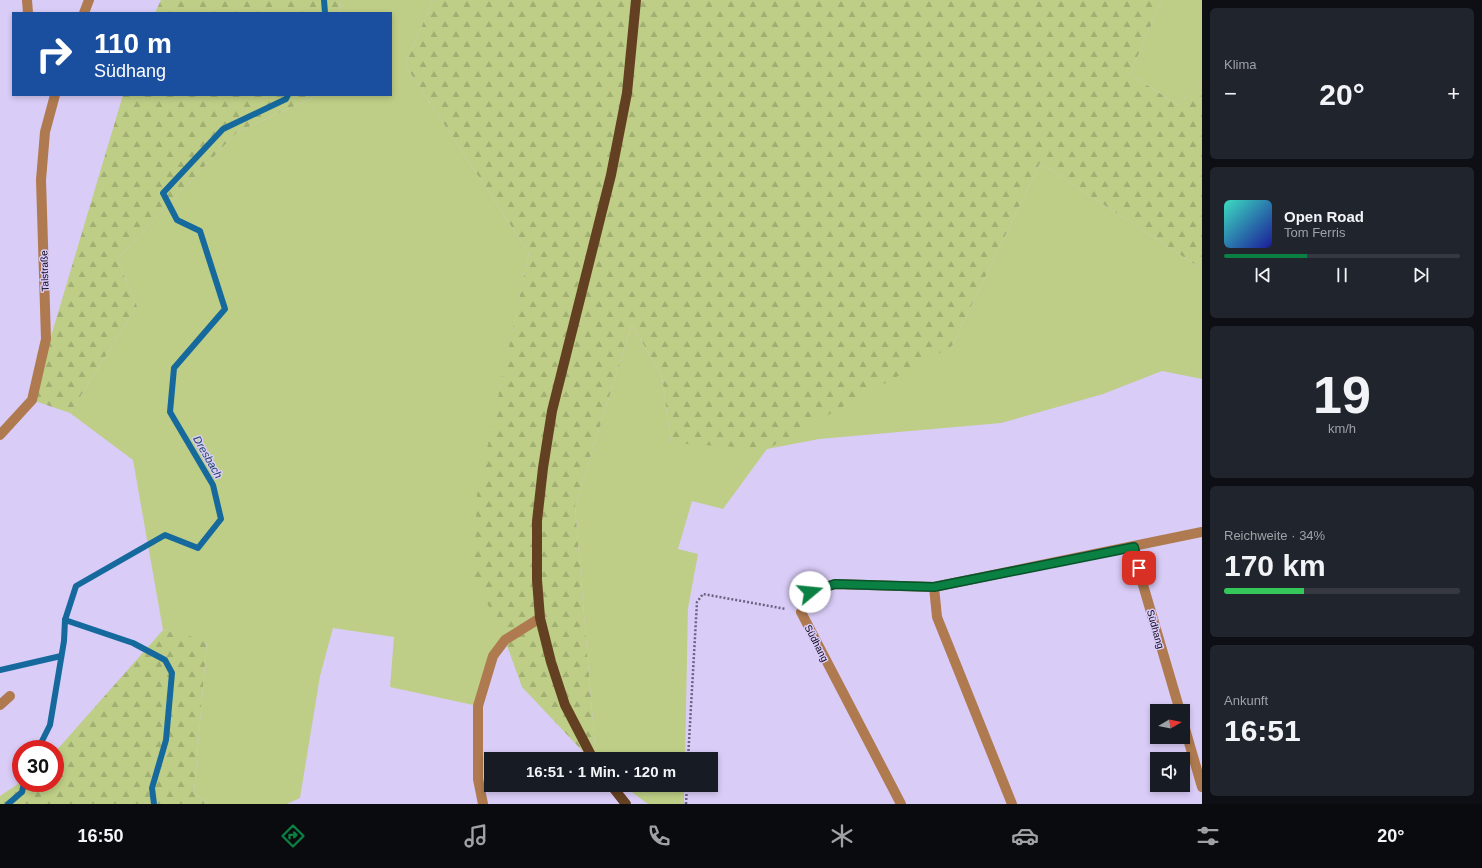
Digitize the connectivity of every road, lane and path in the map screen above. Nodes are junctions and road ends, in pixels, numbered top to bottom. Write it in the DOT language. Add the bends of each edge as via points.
graph roads {
  1 [pos="27,0"];
  2 [pos="89,0"];
  3 [pos="636,0"];
  4 [pos="28,12"];
  5 [pos="84,12"];
  6 [pos="54,96"];
  7 [pos="0,434"];
  8 [pos="1202,532"];
  9 [pos="1134,547"];
  10 [pos="934,587"];
  11 [pos="801,612"];
  12 [pos="540,618"];
  13 [pos="10,696"];
  14 [pos="1178,704"];
  15 [pos="0,705"];
  16 [pos="1189,744"];
  17 [pos="589,752"];
  18 [pos="688,752"];
  19 [pos="1202,787"];
  20 [pos="617,792"];
  21 [pos="687,792"];
  22 [pos="483,804"];
  23 [pos="626,804"];
  24 [pos="686,804"];
  25 [pos="901,804"];
  26 [pos="1012,804"];
  1 -- 4 [label="street"];
  2 -- 5 [label="street"];
  3 -- 12 [label="main road" via="627,93 611,175 552,411 543,468 537,521"];
  6 -- 7 [label="street, Talstraße" via="45,132 41,180 46,339 32,400"];
  8 -- 9 [label="street"];
  9 -- 10 [label="street"];
  9 -- 14 [label="street, Südhang"];
  10 -- 11 [label="street" via="835,584 810,592"];
  10 -- 26 [label="street" via="937,617"];
  11 -- 18 [label="path" via="703,594 697,602"];
  11 -- 25 [label="street, Südhang"];
  12 -- 17 [label="main road" via="565,705"];
  12 -- 22 [label="street" via="505,640 493,656 478,706 478,779"];
  13 -- 15 [label="street"];
  16 -- 19 [label="street"];
  20 -- 23 [label="main road"];
  21 -- 24 [label="path"];
}
